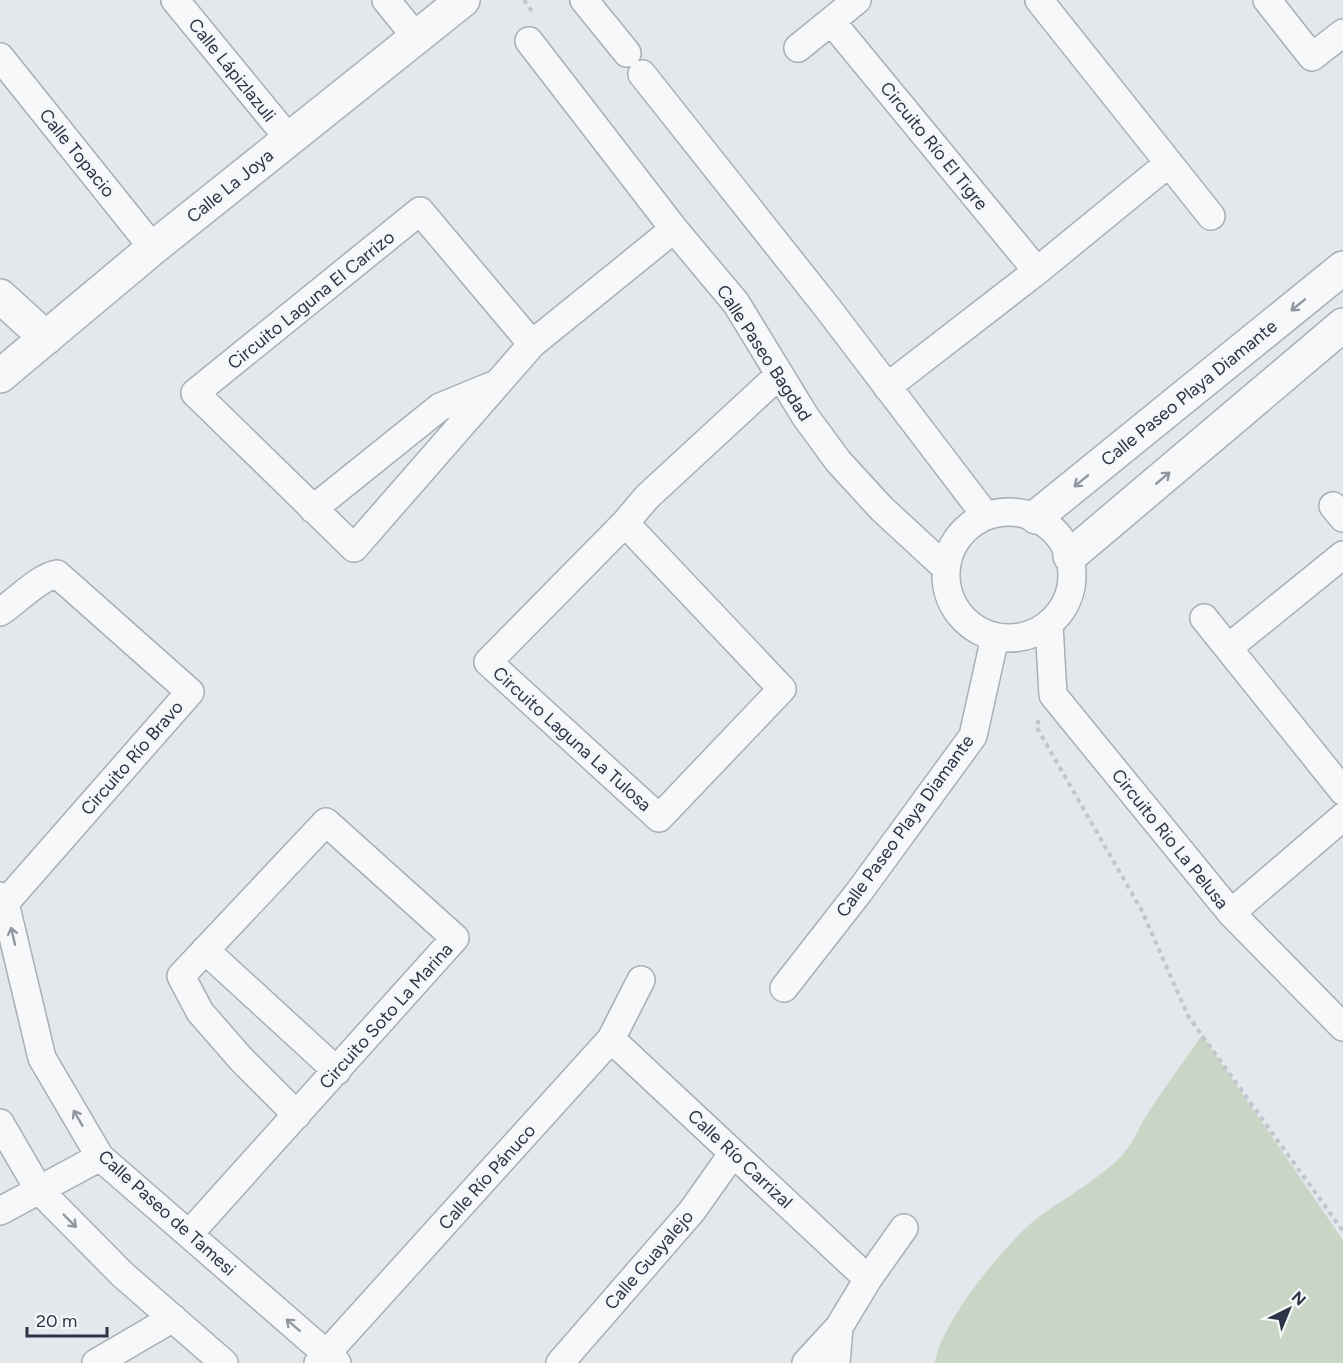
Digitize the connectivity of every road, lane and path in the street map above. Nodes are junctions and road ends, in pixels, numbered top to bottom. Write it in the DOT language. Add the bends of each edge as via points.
graph roads {
  1 [pos="175,0"];
  2 [pos="386,0"];
  3 [pos="463,0"];
  4 [pos="584,0"];
  5 [pos="857,0"];
  6 [pos="1040,0"];
  7 [pos="1267,0"];
  8 [pos="831,21"];
  9 [pos="1343,33"];
  10 [pos="416,37"];
  11 [pos="529,41"];
  12 [pos="798,48"];
  13 [pos="0,57"];
  14 [pos="289,139"];
  15 [pos="1169,163"];
  16 [pos="1211,216"];
  17 [pos="674,229"];
  18 [pos="153,248"];
  19 [pos="1343,268"];
  20 [pos="1037,271"];
  21 [pos="0,296"];
  22 [pos="1343,325"];
  23 [pos="46,338"];
  24 [pos="531,344"];
  25 [pos="0,375"];
  26 [pos="779,375"];
  27 [pos="498,382"];
  28 [pos="887,387"];
  29 [pos="313,509"];
  30 [pos="1036,517"];
  31 [pos="978,520"];
  32 [pos="625,523"];
  33 [pos="1343,555"];
  34 [pos="1070,556"];
  35 [pos="948,560"];
  36 [pos="10,606"];
  37 [pos="1204,618"];
  38 [pos="0,627"];
  39 [pos="1045,627"];
  40 [pos="1004,638"];
  41 [pos="1228,648"];
  42 [pos="1053,695"];
  43 [pos="1343,791"];
  44 [pos="1343,817"];
  45 [pos="3,900"];
  46 [pos="1231,913"];
  47 [pos="205,950"];
  48 [pos="641,980"];
  49 [pos="784,988"];
  50 [pos="1343,1027"];
  51 [pos="611,1039"];
  52 [pos="337,1071"];
  53 [pos="297,1115"];
  54 [pos="0,1123"];
  55 [pos="733,1153"];
  56 [pos="100,1157"];
  57 [pos="39,1190"];
  58 [pos="0,1211"];
  59 [pos="904,1228"];
  60 [pos="1343,1231"];
  61 [pos="189,1234"];
  62 [pos="868,1279"];
  63 [pos="173,1318"];
  64 [pos="839,1327"];
  65 [pos="327,1360"];
  66 [pos="96,1363"];
  67 [pos="224,1363"];
  68 [pos="560,1363"];
  69 [pos="806,1363"];
  70 [pos="837,1363"];
  1 -- 14 [label="street, Calle Lápizlazuli"];
  2 -- 10 [label="street"];
  3 -- 10 [label="street, Calle La Joya"];
  4 -- 28 [label="street"];
  5 -- 8 [label="street"];
  6 -- 15 [label="street"];
  7 -- 9 [label="street" via="1312,57"];
  8 -- 12 [label="street"];
  8 -- 20 [label="street, Circuito Río El Tigre"];
  10 -- 14 [label="street, Calle La Joya"];
  11 -- 17 [label="street, Calle Paseo Bagdad"];
  13 -- 18 [label="street, Calle Topacio"];
  14 -- 18 [label="street, Calle La Joya"];
  15 -- 16 [label="street"];
  15 -- 20 [label="street"];
  17 -- 24 [label="street, Circuito Laguna El Carrizo"];
  17 -- 26 [label="street, Calle Paseo Bagdad" via="736,303"];
  18 -- 23 [label="street, Calle La Joya"];
  19 -- 30 [label="street, Calle Paseo Playa Diamante, one-way"];
  20 -- 28 [label="street"];
  21 -- 23 [label="street"];
  34 -- 22 [label="street, one-way"];
  23 -- 25 [label="street, Calle La Joya"];
  24 -- 27 [label="street, Circuito Laguna El Carrizo"];
  24 -- 29 [label="street, Circuito Laguna El Carrizo" via="420,211 195,393"];
  26 -- 32 [label="street, Circuito Laguna La Tulosa" via="647,497"];
  26 -- 35 [label="street, Calle Paseo Bagdad" via="838,461 882,509"];
  27 -- 29 [label="street, Circuito Laguna El Carrizo" via="440,407"];
  27 -- 29 [label="street, Circuito Laguna El Carrizo" via="354,549"];
  28 -- 31 [label="street"];
  30 -- 31 [label="street" via="1002,512"];
  30 -- 34 [label="street" via="1050,526"];
  31 -- 35 [label="street" via="958,536"];
  32 -- 32 [label="street, Circuito Laguna La Tulosa" via="488,662 659,818 782,689"];
  33 -- 41 [label="street"];
  34 -- 39 [label="street" via="1070,594 1062,611"];
  35 -- 40 [label="street" via="947,587 963,619 977,630"];
  36 -- 38 [label="street"];
  36 -- 45 [label="street, Circuito Río Bravo" via="47,575 57,574 190,692"];
  37 -- 41 [label="street"];
  39 -- 40 [label="street" via="1032,635"];
  39 -- 42 [label="street"];
  40 -- 49 [label="street, Calle Paseo Playa Diamante" via="973,736"];
  41 -- 43 [label="street"];
  42 -- 46 [label="street, Circuito Rio La Pelusa"];
  42 -- 60 [label="path" via="1036,726 1142,911 1188,1016"];
  44 -- 46 [label="street"];
  56 -- 45 [label="street, Calle Paseo de Tamesi, one-way" via="42,1058"];
  46 -- 50 [label="street, Circuito Rio La Pelusa"];
  47 -- 52 [label="street"];
  47 -- 52 [label="street, Circuito Soto La Marina" via="326,822 455,938"];
  47 -- 53 [label="street, Circuito Soto La Marina" via="181,976 200,1012"];
  48 -- 51 [label="street, Calle Río Pánuco"];
  51 -- 55 [label="street, Calle Río Carrizal"];
  51 -- 65 [label="street, Calle Río Pánuco"];
  52 -- 53 [label="street, Circuito Soto La Marina"];
  53 -- 61 [label="street, Circuito Soto La Marina"];
  54 -- 57 [label="street"];
  55 -- 62 [label="street, Calle Río Carrizal"];
  55 -- 68 [label="street, Calle Guayalejo" via="692,1211"];
  56 -- 57 [label="street"];
  56 -- 61 [label="street, Calle Paseo de Tamesi"];
  57 -- 58 [label="street"];
  57 -- 63 [label="street, one-way" via="122,1274"];
  59 -- 62 [label="street"];
  65 -- 61 [label="street, Calle Paseo de Tamesi, one-way"];
  62 -- 64 [label="street"];
  63 -- 66 [label="street"];
  63 -- 67 [label="street"];
  64 -- 69 [label="street"];
  64 -- 70 [label="street"];
}
